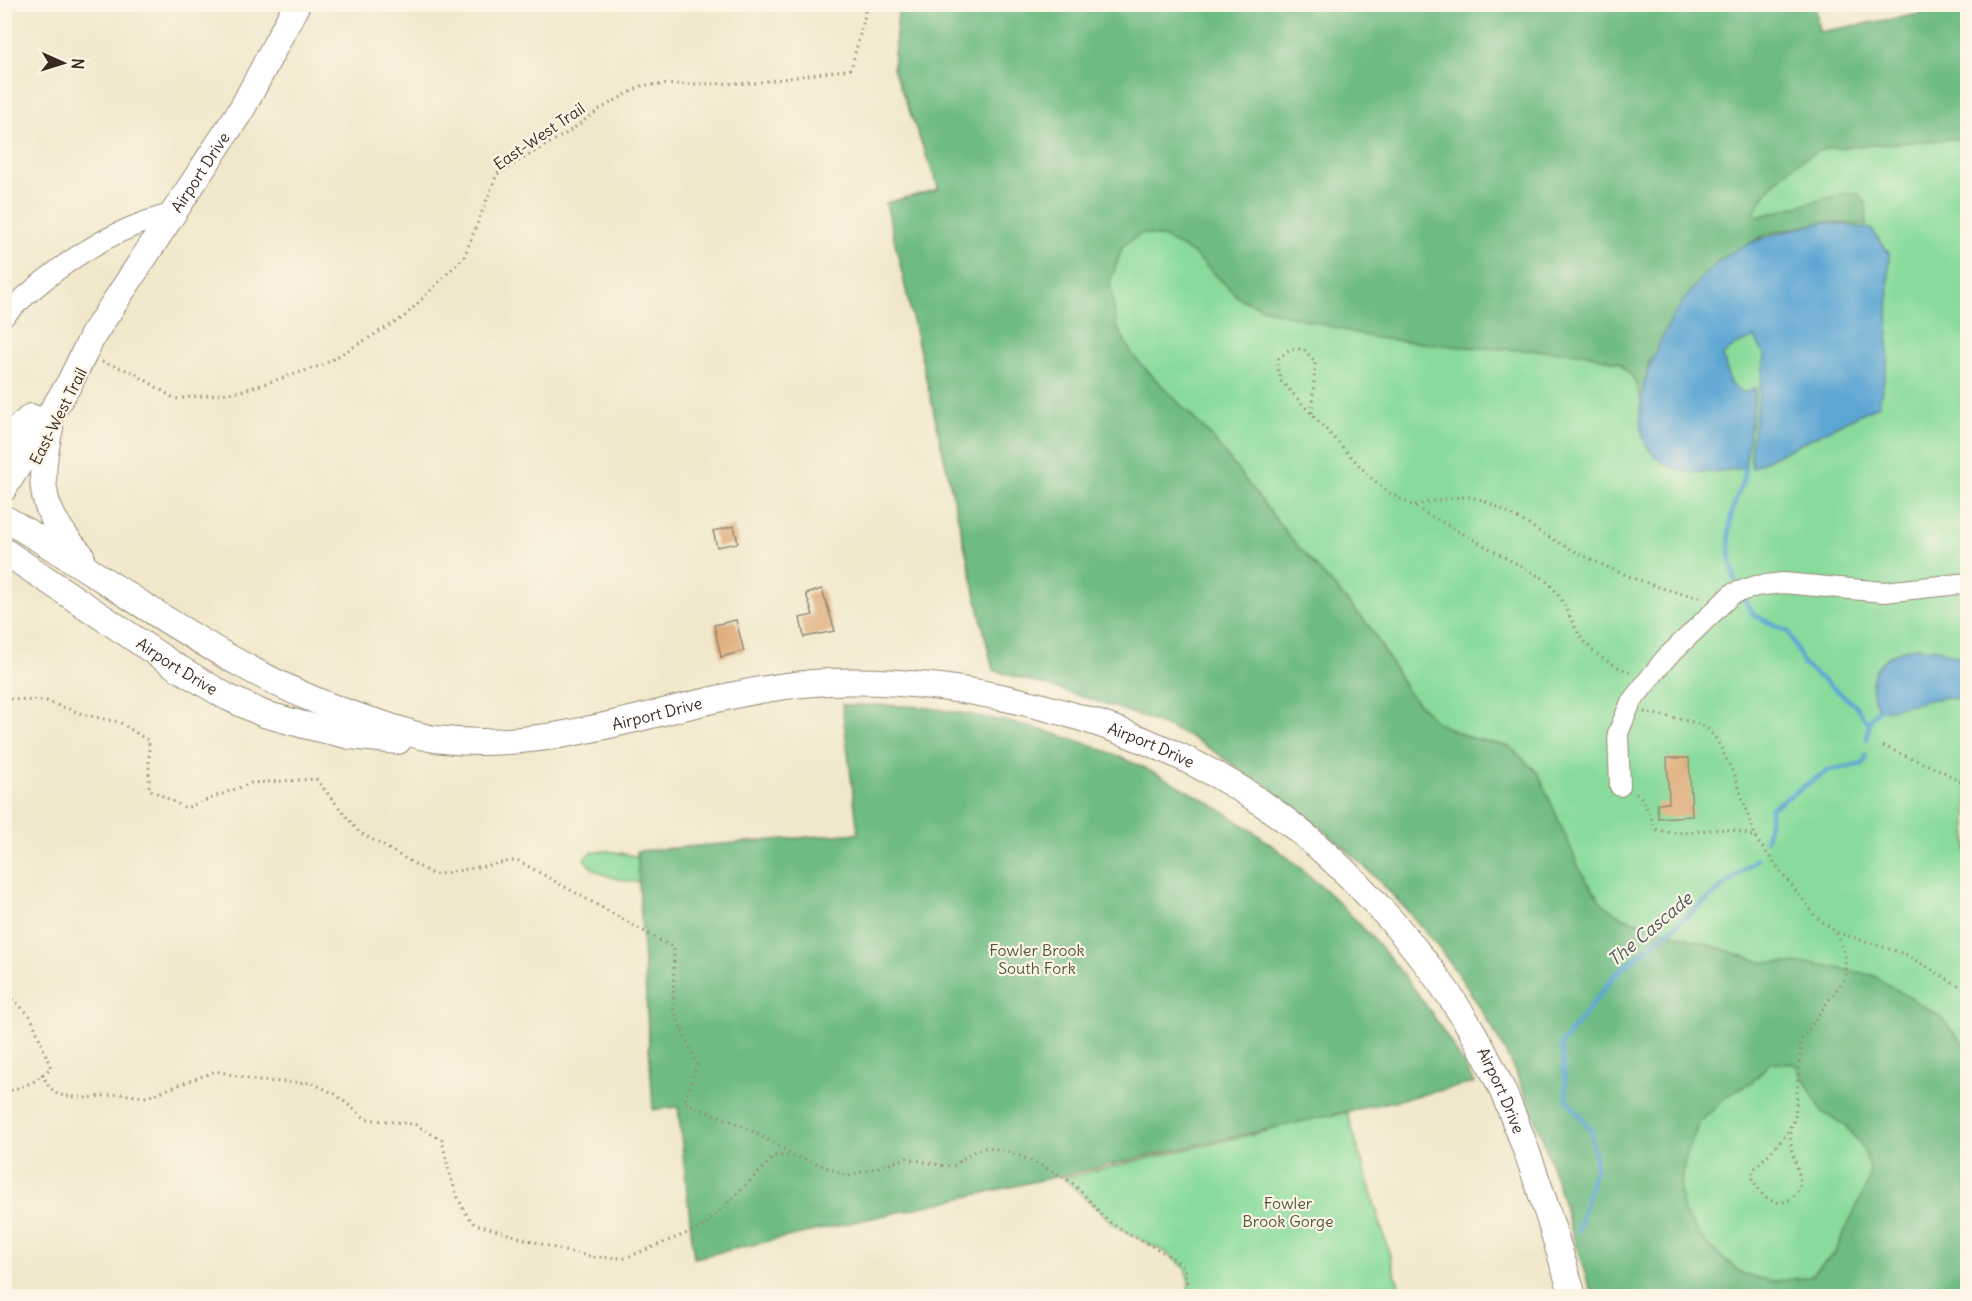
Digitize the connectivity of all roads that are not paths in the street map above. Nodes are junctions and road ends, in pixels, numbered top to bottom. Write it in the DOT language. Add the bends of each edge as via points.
graph roads {
  1 [pos="297,4"];
  2 [pos="175,213"];
  3 [pos="4,316"];
  4 [pos="93,335"];
  5 [pos="69,384"];
  6 [pos="32,417"];
  7 [pos="4,441"];
  8 [pos="4,456"];
  9 [pos="4,488"];
  10 [pos="4,518"];
  11 [pos="4,551"];
  12 [pos="1968,583"];
  13 [pos="128,593"];
  14 [pos="443,739"];
  15 [pos="1620,786"];
  16 [pos="1573,1296"];
  1 -- 2 [label="main road, Airport Drive" via="243,107"];
  2 -- 3 [label="lane" via="113,234 35,286"];
  2 -- 4 [label="main road, Airport Drive"];
  4 -- 5 [label="main road, Airport Drive"];
  4 -- 6 [label="main road, Airport Drive"];
  5 -- 9 [label="main road, Airport Drive"];
  5 -- 13 [label="main road, Airport Drive" via="51,424 42,463 43,490 61,534"];
  6 -- 7 [label="main road"];
  6 -- 8 [label="main road, Airport Drive"];
  10 -- 13 [label="main road, Airport Drive"];
  11 -- 14 [label="main road, Airport Drive" via="175,666 264,714 351,736 392,741"];
  12 -- 15 [label="lane" via="1884,592 1770,584 1732,594 1665,659 1628,709 1618,733"];
  13 -- 14 [label="main road, Airport Drive" via="248,669 292,692 334,710"];
  14 -- 16 [label="main road, Airport Drive" via="529,740 789,687 827,682 871,683 978,692 1035,705 1144,741 1191,764 1239,788 1325,854 1389,919 1429,970 1464,1020 1499,1083"];
}
